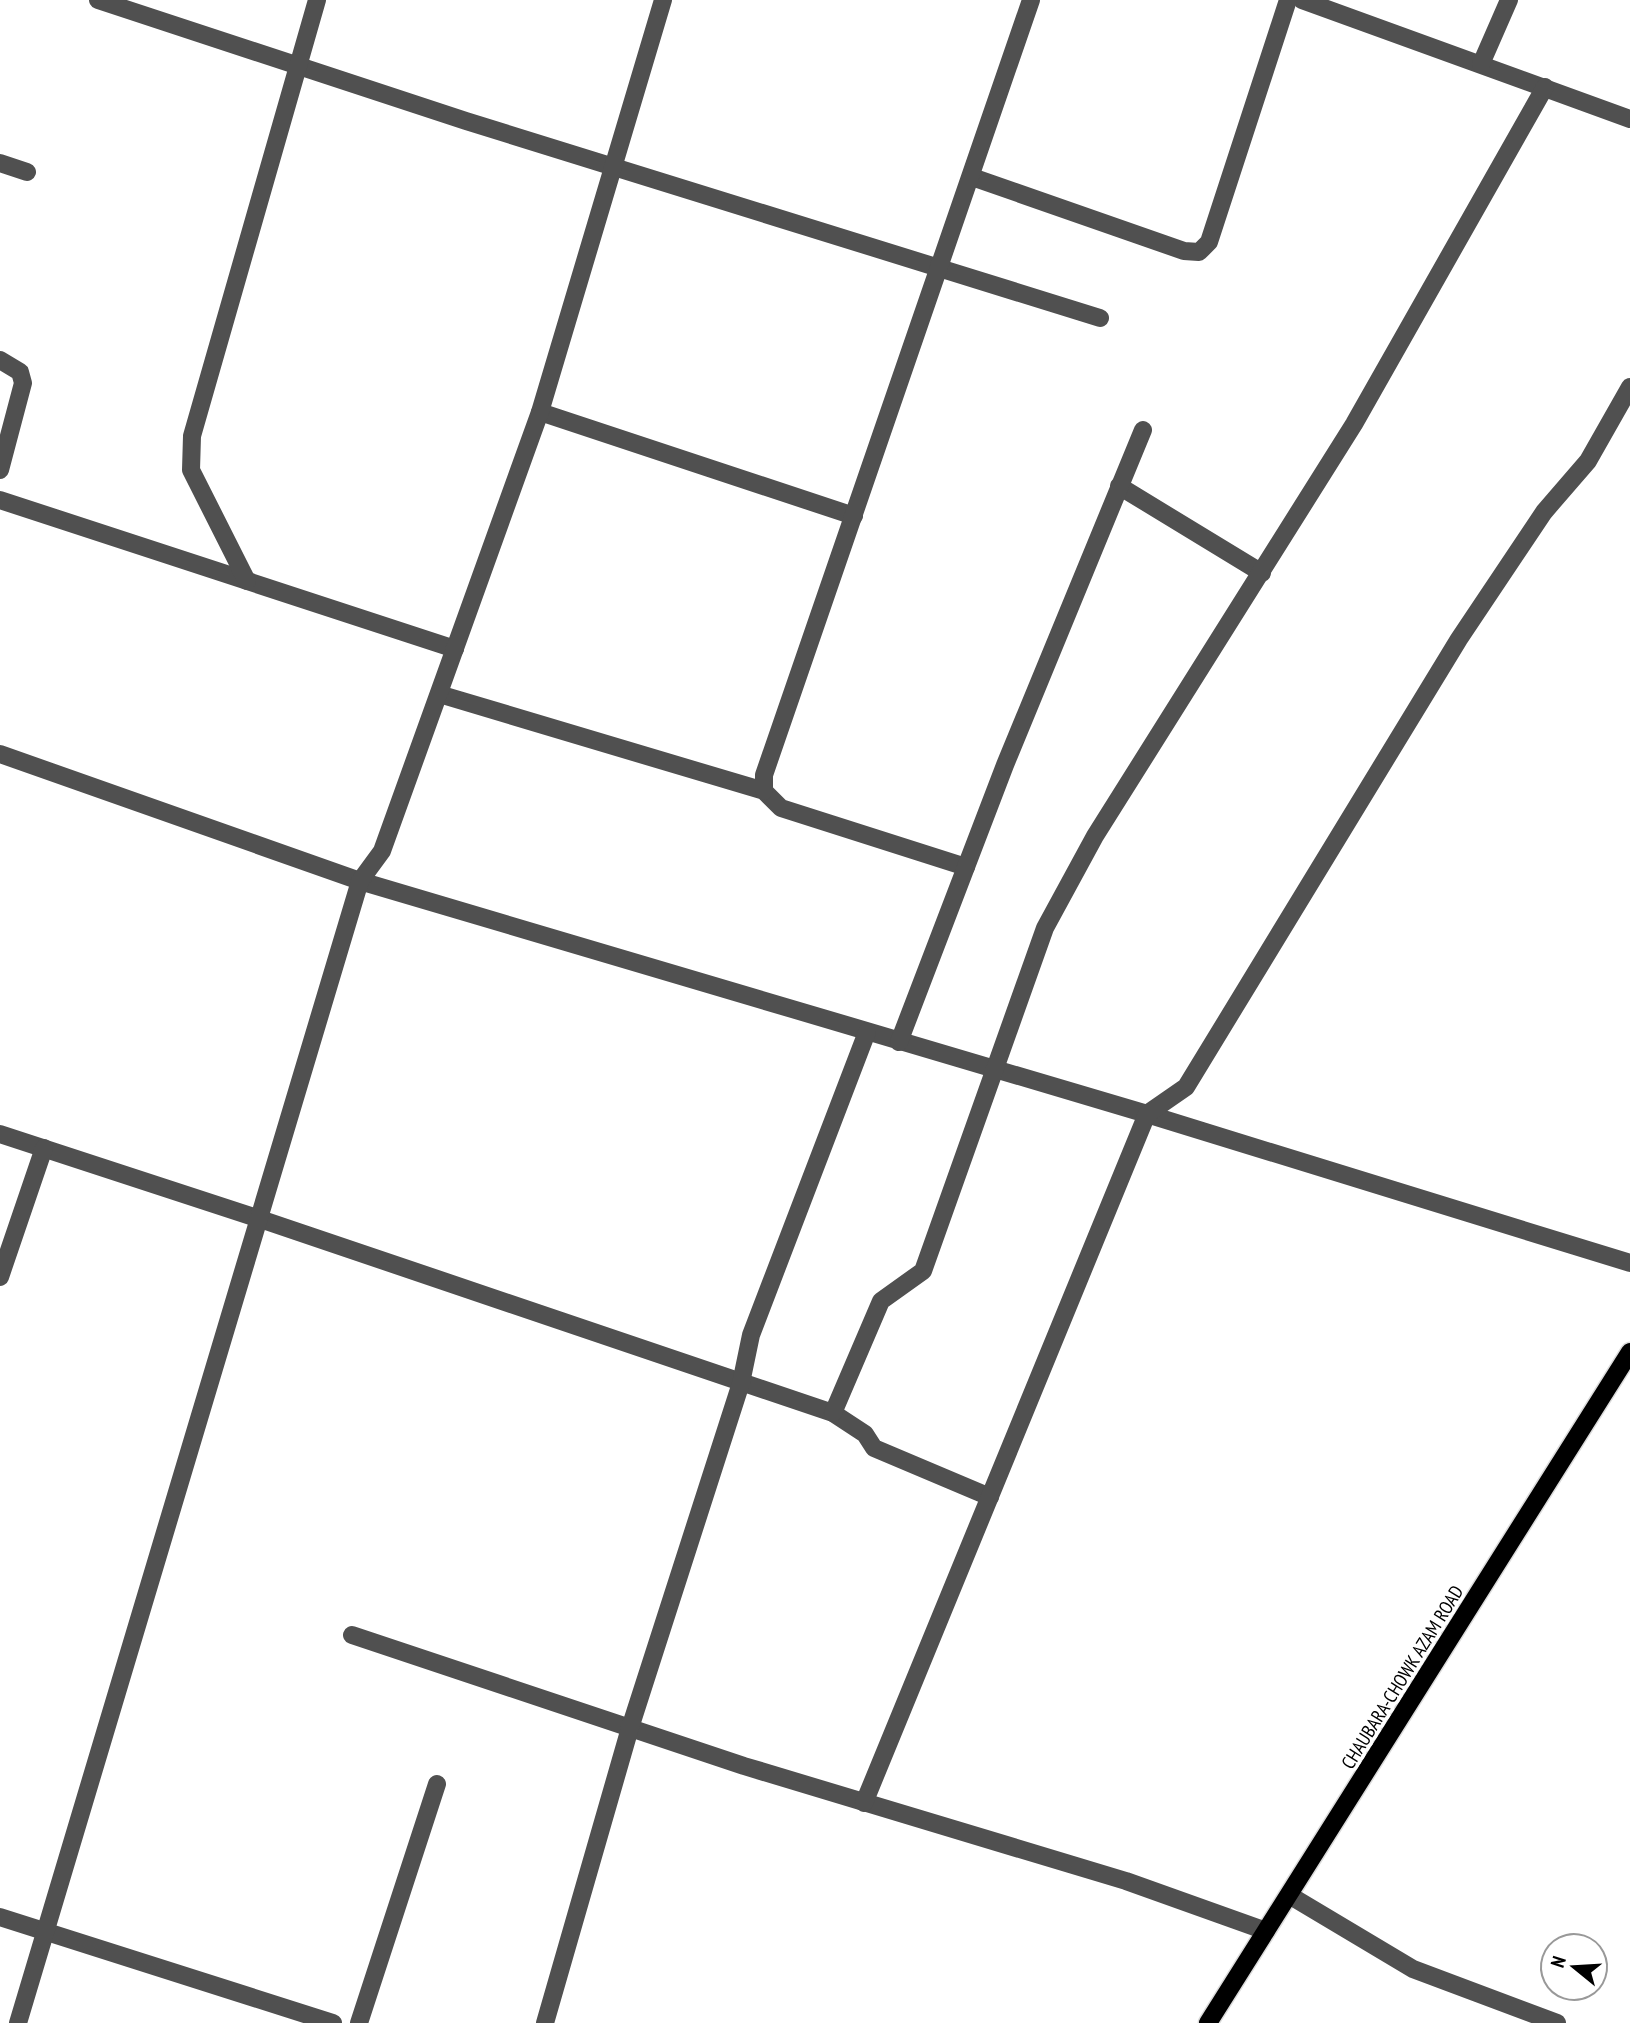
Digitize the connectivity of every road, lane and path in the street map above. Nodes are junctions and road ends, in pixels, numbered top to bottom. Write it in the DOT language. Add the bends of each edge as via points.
graph roads {
  1 [pos="98,0"];
  2 [pos="317,0"];
  3 [pos="663,0"];
  4 [pos="1031,0"];
  5 [pos="1288,0"];
  6 [pos="1302,0"];
  7 [pos="1509,0"];
  8 [pos="145,7"];
  9 [pos="1481,64"];
  10 [pos="300,67"];
  11 [pos="1545,87"];
  12 [pos="1630,119"];
  13 [pos="0,163"];
  14 [pos="613,166"];
  15 [pos="27,172"];
  16 [pos="972,177"];
  17 [pos="941,268"];
  18 [pos="1100,318"];
  19 [pos="0,360"];
  20 [pos="1630,387"];
  21 [pos="540,412"];
  22 [pos="1143,430"];
  23 [pos="0,470"];
  24 [pos="1119,486"];
  25 [pos="0,500"];
  26 [pos="854,516"];
  27 [pos="1262,573"];
  28 [pos="247,581"];
  29 [pos="455,649"];
  30 [pos="439,694"];
  31 [pos="0,754"];
  32 [pos="764,791"];
  33 [pos="966,867"];
  34 [pos="360,881"];
  35 [pos="867,1032"];
  36 [pos="899,1042"];
  37 [pos="994,1070"];
  38 [pos="1147,1114"];
  39 [pos="0,1135"];
  40 [pos="44,1148"];
  41 [pos="260,1219"];
  42 [pos="1630,1263"];
  43 [pos="0,1277"];
  44 [pos="1630,1352"];
  45 [pos="741,1383"];
  46 [pos="833,1413"];
  47 [pos="990,1497"];
  48 [pos="352,1635"];
  49 [pos="630,1728"];
  50 [pos="437,1784"];
  51 [pos="864,1803"];
  52 [pos="1289,1895"];
  53 [pos="0,1917"];
  54 [pos="47,1931"];
  55 [pos="1266,1931"];
  56 [pos="18,2023"];
  57 [pos="333,2023"];
  58 [pos="359,2023"];
  59 [pos="545,2023"];
  60 [pos="1208,2023"];
  61 [pos="1557,2023"];
  1 -- 8 [label="street"];
  2 -- 10 [label="street"];
  3 -- 14 [label="street"];
  4 -- 16 [label="street"];
  5 -- 16 [label="street" via="1209,242 1199,252 1184,251"];
  6 -- 9 [label="street"];
  7 -- 9 [label="street"];
  8 -- 10 [label="street"];
  9 -- 11 [label="street"];
  10 -- 14 [label="street"];
  10 -- 28 [label="street" via="192,436 191,470"];
  11 -- 12 [label="street"];
  11 -- 27 [label="street" via="1354,424"];
  13 -- 15 [label="street"];
  14 -- 17 [label="street"];
  14 -- 21 [label="street"];
  16 -- 17 [label="street"];
  17 -- 18 [label="street"];
  17 -- 26 [label="street"];
  19 -- 23 [label="street" via="20,372 23,383"];
  20 -- 38 [label="street" via="1588,461 1545,512 1459,639 1186,1087"];
  21 -- 26 [label="street"];
  21 -- 29 [label="street"];
  22 -- 24 [label="street"];
  24 -- 27 [label="street"];
  24 -- 33 [label="street"];
  25 -- 28 [label="street"];
  26 -- 32 [label="street" via="764,775"];
  27 -- 37 [label="street" via="1095,836 1045,928"];
  28 -- 29 [label="street"];
  29 -- 30 [label="street"];
  30 -- 32 [label="street"];
  30 -- 34 [label="street" via="383,851"];
  31 -- 34 [label="street"];
  32 -- 33 [label="street" via="781,808"];
  33 -- 36 [label="street"];
  34 -- 35 [label="street"];
  34 -- 41 [label="street"];
  35 -- 36 [label="street"];
  35 -- 45 [label="street" via="751,1335"];
  36 -- 37 [label="street"];
  37 -- 38 [label="street"];
  37 -- 46 [label="street" via="923,1271 881,1301"];
  38 -- 42 [label="street"];
  38 -- 47 [label="street"];
  39 -- 40 [label="street"];
  40 -- 41 [label="street"];
  40 -- 43 [label="street"];
  41 -- 45 [label="street"];
  41 -- 54 [label="street"];
  44 -- 52 [label="main road, CHAUBARA-CHOWK AZAM ROAD"];
  45 -- 46 [label="street"];
  45 -- 49 [label="street"];
  46 -- 47 [label="street" via="865,1434 874,1448"];
  47 -- 51 [label="street"];
  48 -- 49 [label="street"];
  49 -- 51 [label="street"];
  49 -- 59 [label="street"];
  50 -- 58 [label="street"];
  51 -- 55 [label="street" via="1126,1881"];
  52 -- 55 [label="main road, CHAUBARA-CHOWK AZAM ROAD"];
  52 -- 61 [label="street" via="1413,1969"];
  53 -- 54 [label="street"];
  54 -- 56 [label="street"];
  54 -- 57 [label="street"];
  55 -- 60 [label="main road, CHAUBARA-CHOWK AZAM ROAD"];
}
